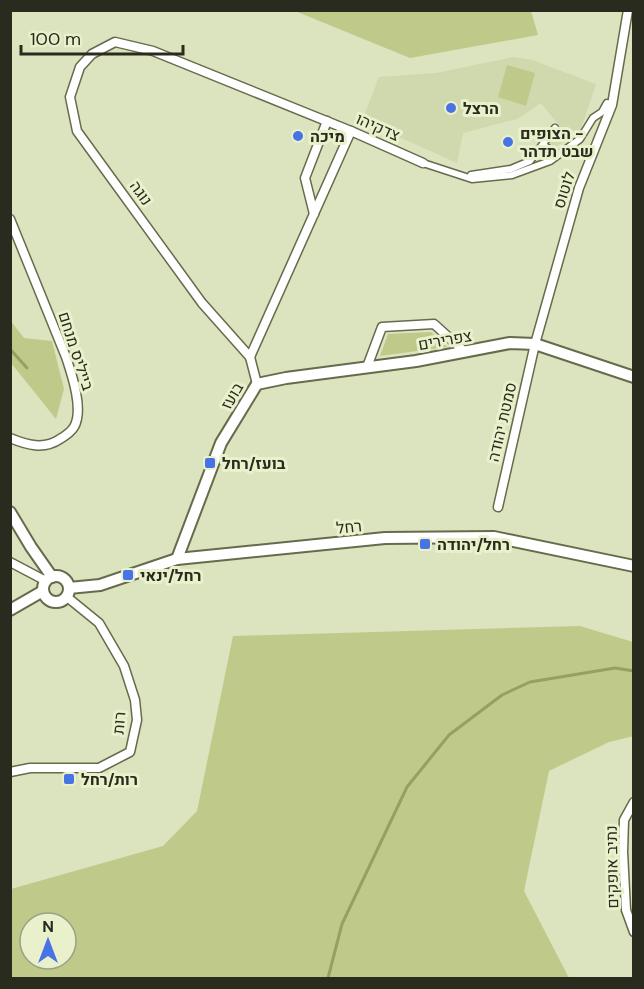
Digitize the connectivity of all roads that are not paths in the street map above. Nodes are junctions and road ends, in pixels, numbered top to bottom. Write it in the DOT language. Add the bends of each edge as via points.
graph roads {
  1 [pos="628,10"];
  2 [pos="629,33"];
  3 [pos="115,42"];
  4 [pos="612,105"];
  5 [pos="327,121"];
  6 [pos="555,128"];
  7 [pos="351,131"];
  8 [pos="543,145"];
  9 [pos="554,152"];
  10 [pos="423,163"];
  11 [pos="464,176"];
  12 [pos="314,214"];
  13 [pos="10,219"];
  14 [pos="535,344"];
  15 [pos="465,352"];
  16 [pos="250,357"];
  17 [pos="367,367"];
  18 [pos="633,377"];
  19 [pos="257,384"];
  20 [pos="10,438"];
  21 [pos="498,507"];
  22 [pos="10,512"];
  23 [pos="177,559"];
  24 [pos="10,562"];
  25 [pos="633,566"];
  26 [pos="47,583"];
  27 [pos="68,592"];
  28 [pos="10,610"];
  29 [pos="10,772"];
  30 [pos="633,802"];
  31 [pos="633,932"];
  1 -- 2 [label="street, לוטוס"];
  2 -- 4 [label="street, לוטוס"];
  3 -- 5 [label="street, צדקיהו" via="153,51"];
  3 -- 16 [label="street, נוגה" via="92,54 80,67 70,97 77,131 202,303"];
  4 -- 11 [label="street, צדקיהו" via="606,103 580,139 550,161 512,175 472,179"];
  4 -- 14 [label="street, לוטוס" via="579,188"];
  5 -- 7 [label="street, צדקיהו"];
  5 -- 12 [label="street" via="305,177"];
  6 -- 8 [label="street"];
  7 -- 10 [label="street, צדקיהו"];
  7 -- 12 [label="street"];
  8 -- 9 [label="street"];
  8 -- 11 [label="street" via="530,161 511,169"];
  10 -- 11 [label="street, צדקיהו"];
  12 -- 16 [label="street"];
  13 -- 20 [label="street, בייליס מנחם" via="66,357 78,403 76,425 57,441 36,447"];
  14 -- 15 [label="street, צפרירים" via="510,343"];
  14 -- 18 [label="street, צפרירים"];
  14 -- 21 [label="street, סמטת יהודה"];
  15 -- 17 [label="street, צפרירים"];
  15 -- 17 [label="street" via="434,324 382,327"];
  16 -- 19 [label="street, בועז"];
  17 -- 19 [label="street, צפרירים"];
  19 -- 23 [label="street, בועז" via="221,443"];
  22 -- 26 [label="street"];
  23 -- 25 [label="street, רחל" via="385,538 494,537"];
  23 -- 27 [label="street, רחל"];
  24 -- 26 [label="street"];
  26 -- 27 [label="street" via="56,576 65,579"];
  26 -- 27 [label="street" via="47,599 56,603"];
  26 -- 28 [label="street"];
  27 -- 29 [label="street, רות" via="99,623 124,666 137,720 130,752 99,768 30,768"];
  30 -- 31 [label="street, נתיב אופקים" via="624,820 623,852 626,910"];
}
